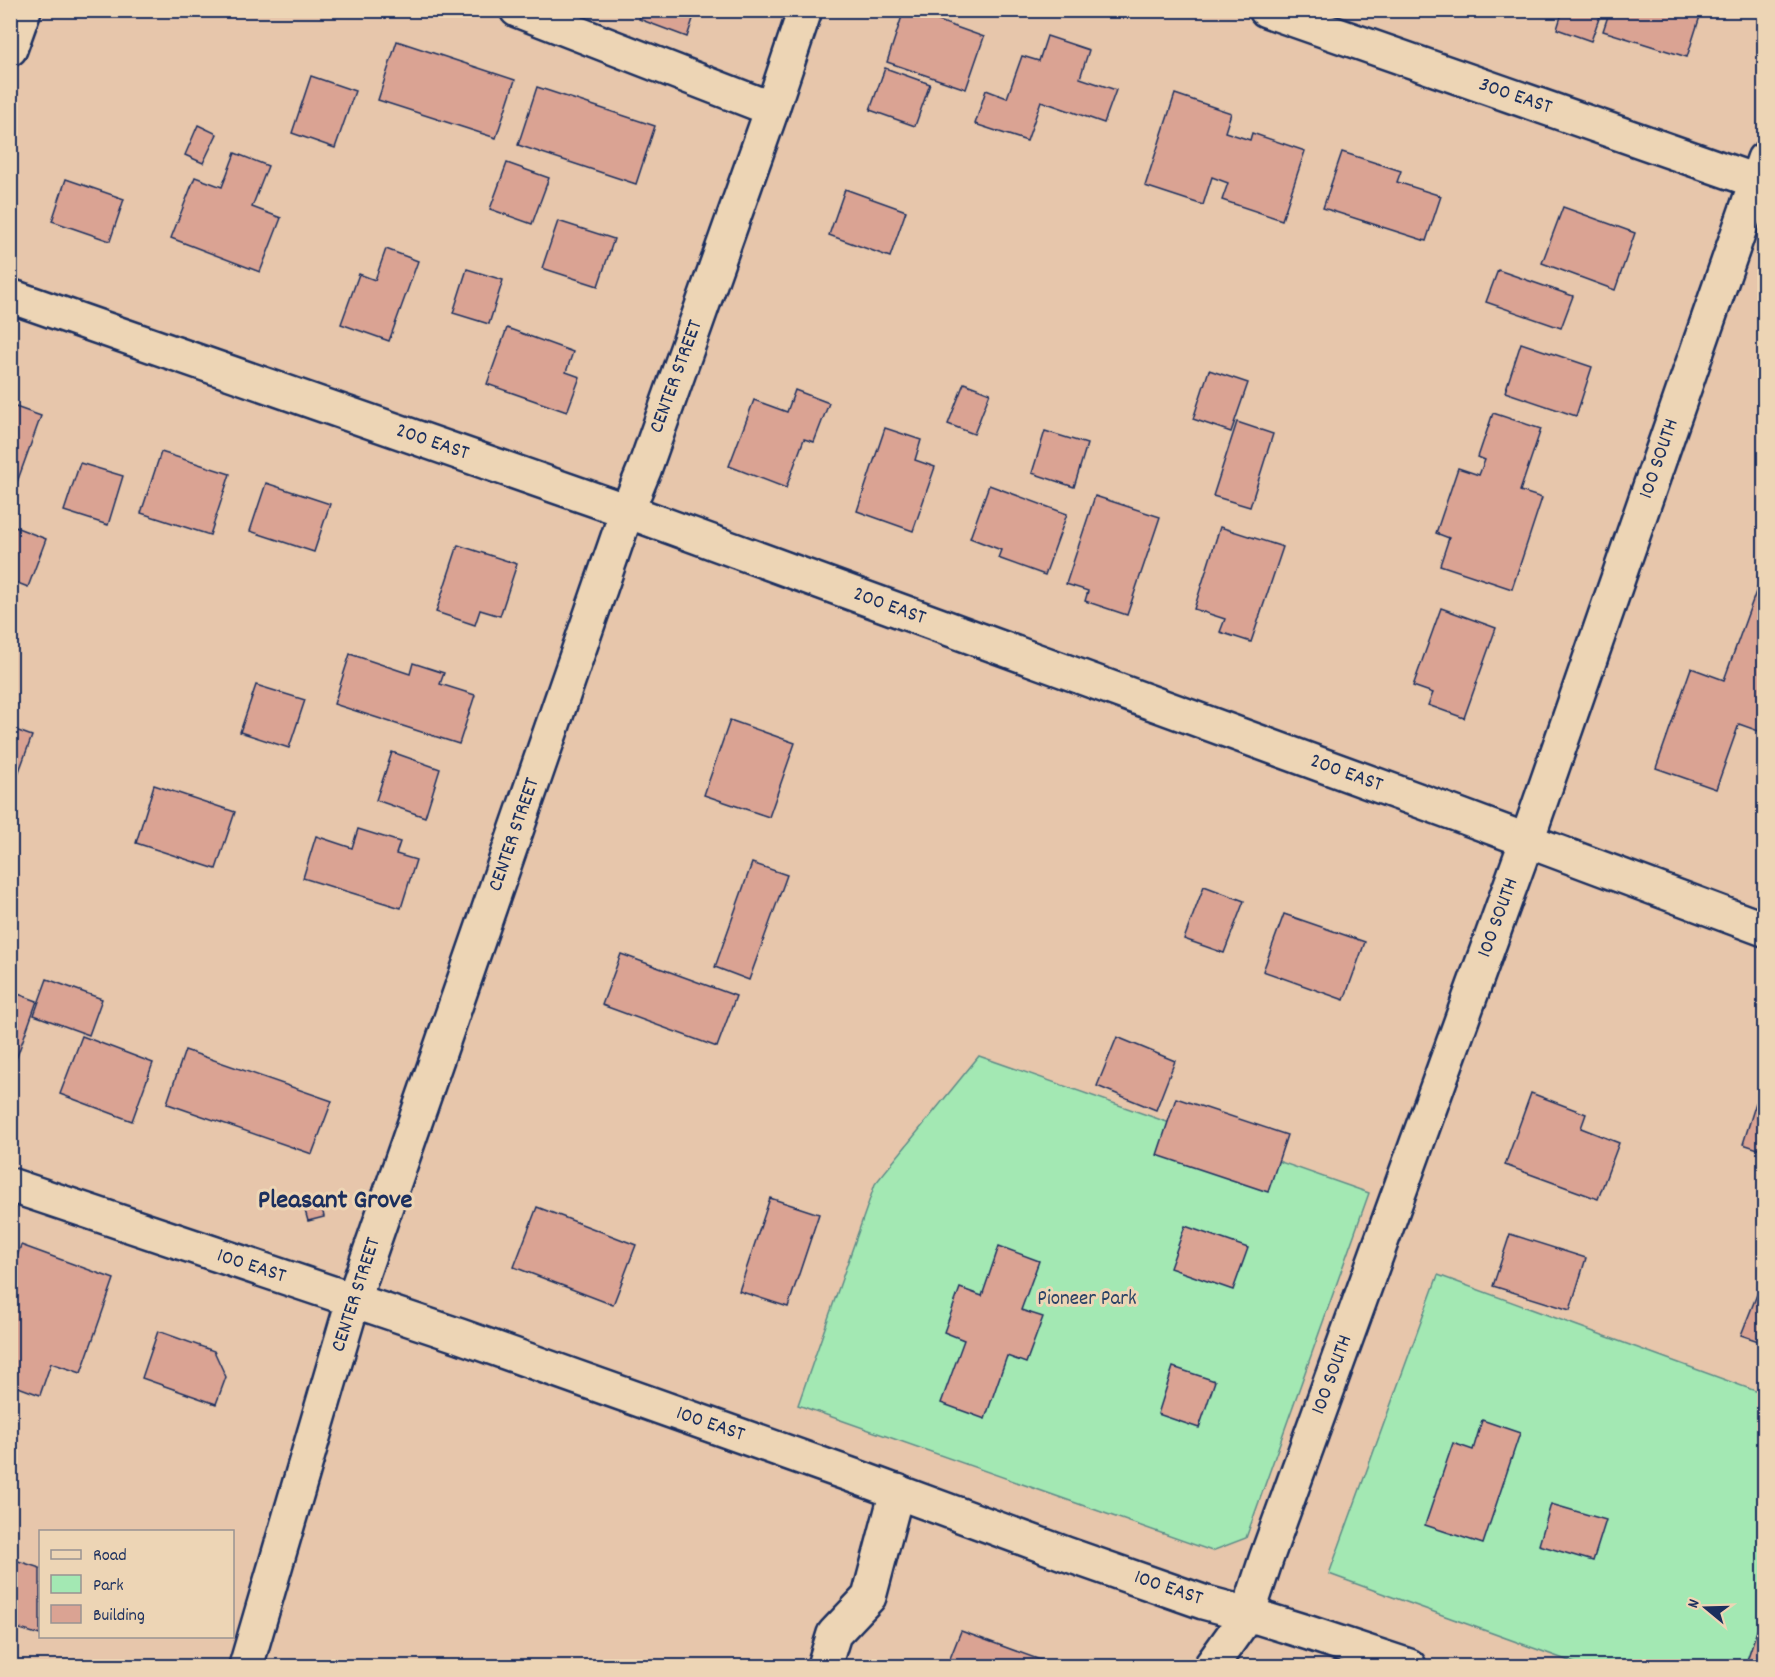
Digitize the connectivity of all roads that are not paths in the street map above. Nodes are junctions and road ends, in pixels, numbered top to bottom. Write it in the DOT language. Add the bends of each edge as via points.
graph roads {
  1 [pos="24,10"];
  2 [pos="517,10"];
  3 [pos="805,10"];
  4 [pos="1266,10"];
  5 [pos="579,22"];
  6 [pos="10,49"];
  7 [pos="772,109"];
  8 [pos="1762,174"];
  9 [pos="10,296"];
  10 [pos="627,512"];
  11 [pos="1527,840"];
  12 [pos="1764,929"];
  13 [pos="10,1185"];
  14 [pos="353,1301"];
  15 [pos="897,1491"];
  16 [pos="1248,1614"];
  17 [pos="246,1666"];
  18 [pos="824,1666"];
  19 [pos="1211,1666"];
  20 [pos="1409,1666"];
  1 -- 6 [label="street"];
  2 -- 5 [label="street"];
  3 -- 7 [label="street, CENTER STREET"];
  4 -- 8 [label="street, 300 EAST"];
  5 -- 7 [label="street"];
  7 -- 10 [label="street, CENTER STREET"];
  8 -- 11 [label="street, 100 SOUTH"];
  9 -- 10 [label="street, 200 EAST"];
  10 -- 11 [label="street, 200 EAST"];
  10 -- 14 [label="street, CENTER STREET"];
  11 -- 12 [label="street, 200 EAST"];
  11 -- 16 [label="street, 100 SOUTH"];
  13 -- 14 [label="street, 100 EAST"];
  14 -- 15 [label="street, 100 EAST"];
  14 -- 17 [label="street, CENTER STREET"];
  15 -- 16 [label="street, 100 EAST" via="1192,1599"];
  15 -- 18 [label="street" via="869,1597 834,1634"];
  16 -- 19 [label="street, 100 SOUTH"];
  16 -- 20 [label="street, 100 EAST"];
}
